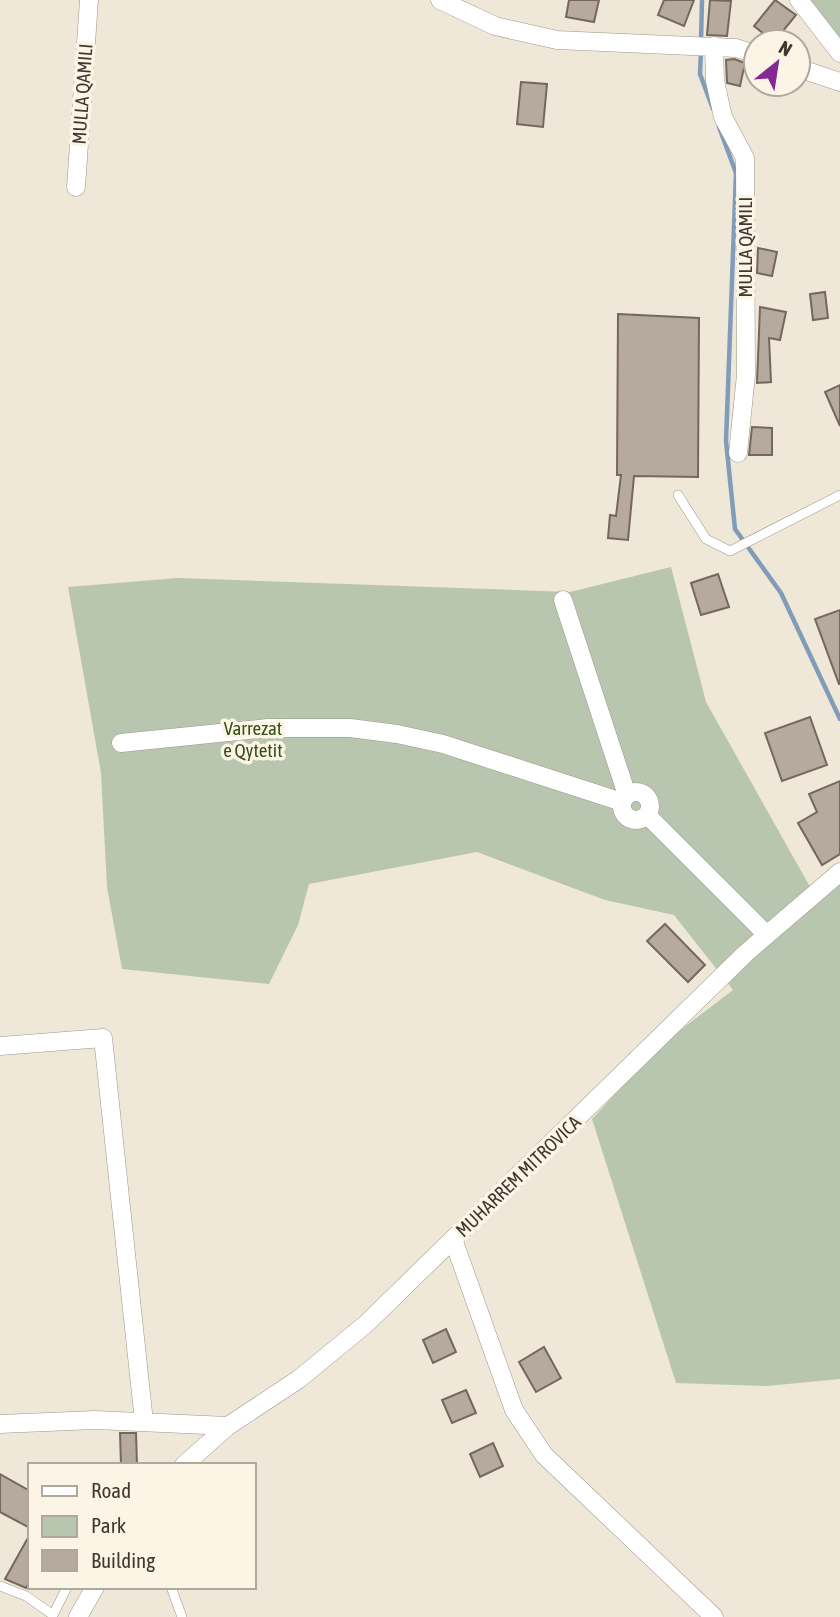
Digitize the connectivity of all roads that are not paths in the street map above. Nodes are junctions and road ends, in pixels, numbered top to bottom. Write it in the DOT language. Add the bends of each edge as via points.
graph roads {
  1 [pos="89,0"];
  2 [pos="440,0"];
  3 [pos="799,0"];
  4 [pos="715,46"];
  5 [pos="742,50"];
  6 [pos="840,53"];
  7 [pos="812,73"];
  8 [pos="840,82"];
  9 [pos="76,187"];
  10 [pos="738,453"];
  11 [pos="678,495"];
  12 [pos="840,495"];
  13 [pos="563,600"];
  14 [pos="121,743"];
  15 [pos="625,799"];
  16 [pos="840,872"];
  17 [pos="766,935"];
  18 [pos="0,1046"];
  19 [pos="453,1239"];
  20 [pos="144,1422"];
  21 [pos="0,1424"];
  22 [pos="228,1426"];
  23 [pos="186,1463"];
  24 [pos="0,1586"];
  25 [pos="66,1589"];
  26 [pos="94,1589"];
  27 [pos="172,1589"];
  28 [pos="78,1617"];
  29 [pos="182,1617"];
  30 [pos="713,1617"];
  1 -- 9 [label="street, MULLA QAMILI"];
  2 -- 4 [label="street" via="495,26 557,40"];
  3 -- 6 [label="street"];
  4 -- 5 [label="street"];
  4 -- 10 [label="street, MULLA QAMILI" via="715,81 723,117 745,158 746,375"];
  7 -- 8 [label="street"];
  11 -- 12 [label="lane" via="706,539 730,551"];
  13 -- 15 [label="street"];
  14 -- 15 [label="street" via="268,728 373,731 443,744"];
  15 -- 17 [label="street" via="623,812 629,819 639,821 647,816"];
  16 -- 17 [label="street, MUHARREM MITROVICA"];
  17 -- 19 [label="street, MUHARREM MITROVICA"];
  18 -- 20 [label="street" via="103,1038"];
  19 -- 22 [label="street, MUHARREM MITROVICA" via="366,1324 299,1379"];
  19 -- 30 [label="street" via="514,1410 544,1455"];
  20 -- 21 [label="street"];
  20 -- 22 [label="street"];
  22 -- 23 [label="street, MUHARREM MITROVICA"];
  24 -- 25 [label="lane" via="26,1596 53,1615"];
  26 -- 28 [label="street"];
  27 -- 29 [label="lane"];
}
